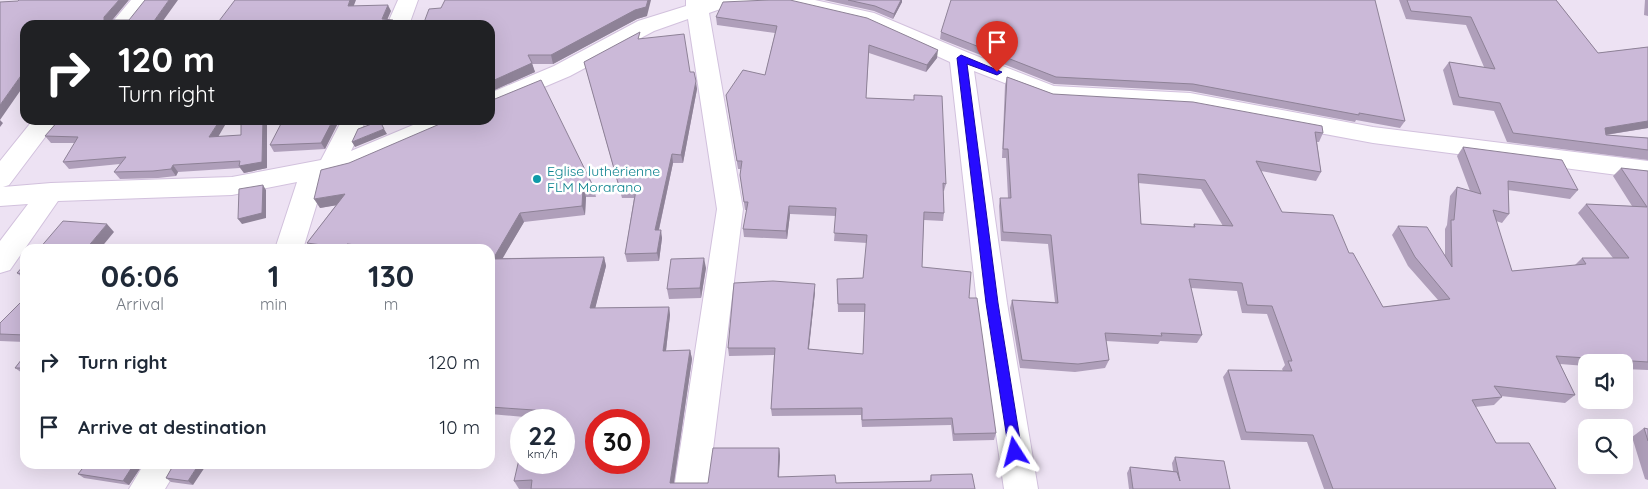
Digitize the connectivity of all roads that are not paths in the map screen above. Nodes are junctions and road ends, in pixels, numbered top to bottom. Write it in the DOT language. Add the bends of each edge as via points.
graph roads {
  1 [pos="142,0"];
  2 [pos="408,0"];
  3 [pos="769,0"];
  4 [pos="786,0"];
  5 [pos="696,5"];
  6 [pos="125,20"];
  7 [pos="400,20"];
  8 [pos="961,58"];
  9 [pos="495,100"];
  10 [pos="42,125"];
  11 [pos="351,125"];
  12 [pos="435,125"];
  13 [pos="322,168"];
  14 [pos="1648,170"];
  15 [pos="0,179"];
  16 [pos="51,192"];
  17 [pos="0,197"];
  18 [pos="292,244"];
  19 [pos="0,262"];
  20 [pos="160,469"];
  21 [pos="146,489"];
  22 [pos="691,489"];
  23 [pos="1021,489"];
  1 -- 6 [label="street"];
  2 -- 7 [label="street"];
  3 -- 5 [label="street"];
  4 -- 8 [label="street" via="874,19"];
  5 -- 9 [label="street" via="646,26 562,71"];
  5 -- 22 [label="street" via="730,209"];
  8 -- 14 [label="street" via="1051,92 1190,101 1372,135"];
  8 -- 23 [label="street" via="992,303"];
  10 -- 15 [label="street"];
  11 -- 13 [label="street"];
  12 -- 13 [label="street" via="344,164"];
  13 -- 16 [label="street" via="232,186"];
  13 -- 18 [label="street"];
  16 -- 17 [label="street"];
  16 -- 19 [label="street"];
  20 -- 21 [label="street"];
}
